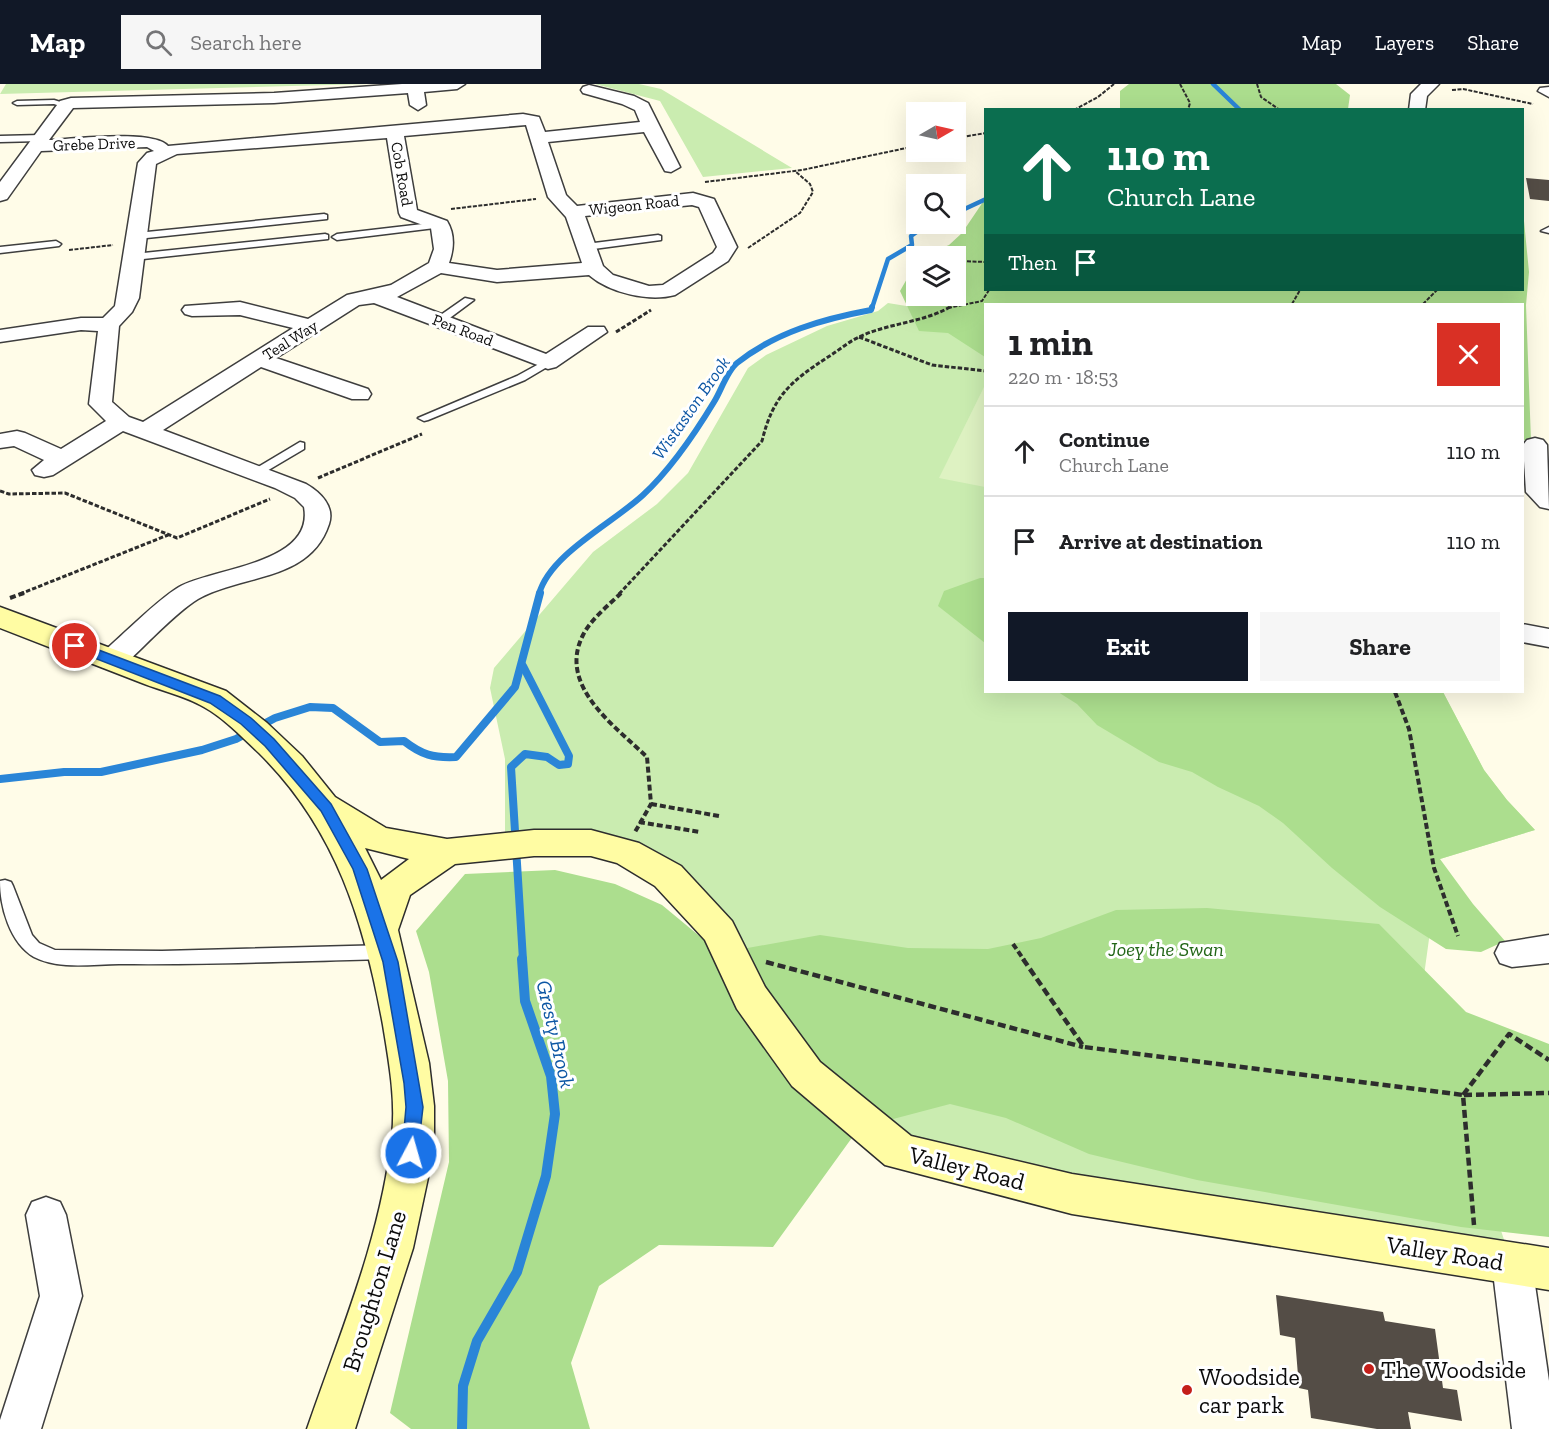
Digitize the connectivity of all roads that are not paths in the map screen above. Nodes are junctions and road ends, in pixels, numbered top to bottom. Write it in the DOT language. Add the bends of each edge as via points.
graph roads {
  1 [pos="457,84"];
  2 [pos="1430,84"];
  3 [pos="415,88"];
  4 [pos="589,90"];
  5 [pos="1452,90"];
  6 [pos="17,103"];
  7 [pos="66,105"];
  8 [pos="1417,108"];
  9 [pos="650,126"];
  10 [pos="422,129"];
  11 [pos="395,132"];
  12 [pos="539,138"];
  13 [pos="0,139"];
  14 [pos="38,142"];
  15 [pos="164,152"];
  16 [pos="671,167"];
  17 [pos="0,194"];
  18 [pos="572,212"];
  19 [pos="324,217"];
  20 [pos="440,225"];
  21 [pos="325,237"];
  22 [pos="337,237"];
  23 [pos="658,238"];
  24 [pos="56,244"];
  25 [pos="136,245"];
  26 [pos="586,247"];
  27 [pos="0,249"];
  28 [pos="438,266"];
  29 [pos="594,268"];
  30 [pos="378,297"];
  31 [pos="469,300"];
  32 [pos="192,310"];
  33 [pos="439,321"];
  34 [pos="110,325"];
  35 [pos="310,327"];
  36 [pos="596,332"];
  37 [pos="0,336"];
  38 [pos="259,359"];
  39 [pos="548,362"];
  40 [pos="360,394"];
  41 [pos="424,418"];
  42 [pos="121,422"];
  43 [pos="147,430"];
  44 [pos="0,441"];
  45 [pos="1535,445"];
  46 [pos="300,446"];
  47 [pos="256,472"];
  48 [pos="1549,502"];
  49 [pos="0,617"];
  50 [pos="112,660"];
  51 [pos="326,807"];
  52 [pos="447,852"];
  53 [pos="5,886"];
  54 [pos="385,940"];
  55 [pos="1549,949"];
  56 [pos="1512,953"];
  57 [pos="46,1215"];
  58 [pos="1513,1264"];
  59 [pos="19,1429"];
  60 [pos="331,1429"];
  61 [pos="1534,1429"];
  1 -- 3 [label="street"];
  2 -- 5 [label="street"];
  2 -- 8 [label="street" via="1419,94"];
  3 -- 7 [label="street" via="274,98 86,101"];
  3 -- 10 [label="street"];
  4 -- 9 [label="street" via="642,107"];
  6 -- 7 [label="lane"];
  7 -- 14 [label="street, Grebe Drive"];
  9 -- 12 [label="street"];
  9 -- 16 [label="street"];
  10 -- 11 [label="street"];
  10 -- 12 [label="street" via="523,119 535,123"];
  11 -- 15 [label="street"];
  11 -- 20 [label="street, Cob Road" via="408,213"];
  12 -- 18 [label="street" via="557,197"];
  13 -- 14 [label="lane"];
  14 -- 15 [label="street, Grebe Drive" via="148,142"];
  14 -- 17 [label="street"];
  15 -- 25 [label="street" via="147,163"];
  18 -- 26 [label="street"];
  18 -- 29 [label="street, Wigeon Road" via="693,199 707,203 728,247 721,257 668,291 648,292 606,279"];
  19 -- 25 [label="lane"];
  20 -- 22 [label="lane"];
  20 -- 28 [label="street" via="444,249"];
  21 -- 25 [label="lane"];
  23 -- 26 [label="lane"];
  24 -- 27 [label="lane"];
  25 -- 34 [label="street" via="125,308"];
  26 -- 29 [label="street"];
  28 -- 29 [label="street" via="496,278"];
  28 -- 30 [label="street, Teal Way" via="399,292"];
  30 -- 33 [label="street, Pen Road"];
  30 -- 35 [label="street, Teal Way" via="354,299"];
  31 -- 33 [label="lane"];
  32 -- 35 [label="street" via="238,306 259,309"];
  33 -- 39 [label="street, Pen Road"];
  34 -- 37 [label="street" via="81,324"];
  34 -- 42 [label="street" via="100,404"];
  35 -- 38 [label="street, Teal Way"];
  36 -- 39 [label="street"];
  38 -- 40 [label="street"];
  38 -- 43 [label="street, Teal Way"];
  39 -- 41 [label="lane" via="521,378"];
  42 -- 43 [label="street"];
  42 -- 44 [label="street" via="53,465 17,438"];
  43 -- 47 [label="street"];
  45 -- 48 [label="street" via="1538,492"];
  46 -- 47 [label="lane"];
  47 -- 50 [label="street" via="308,494 318,519 314,532 301,548 267,568 200,586 187,594"];
  49 -- 50 [label="street"];
  50 -- 51 [label="street" via="215,699 258,732"];
  51 -- 52 [label="street, Valley Road" via="375,838"];
  51 -- 54 [label="street, Broughton Lane" via="360,869"];
  52 -- 54 [label="street, Valley Road" via="395,887"];
  52 -- 58 [label="street, Valley Road" via="633,837 719,931 751,998 806,1074 900,1152 1072,1194"];
  53 -- 54 [label="lane" via="26,944 38,953 55,957 162,958"];
  54 -- 60 [label="street, Broughton Lane" via="412,1083 414,1135 393,1234"];
  55 -- 56 [label="street"];
  57 -- 59 [label="street" via="62,1296"];
  58 -- 61 [label="street"];
}
